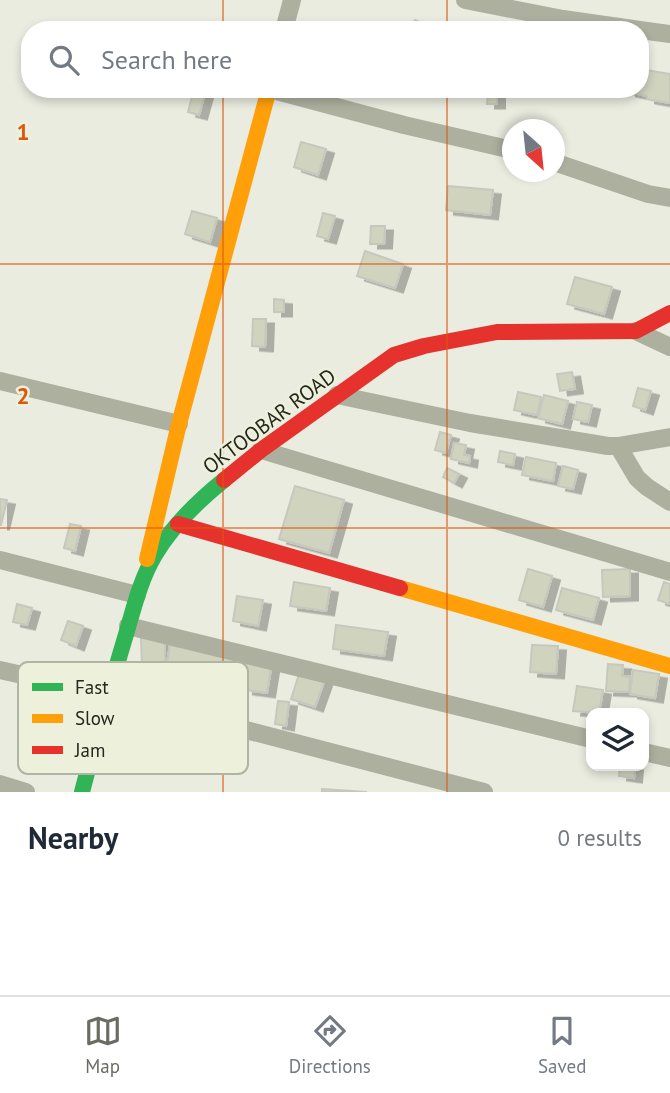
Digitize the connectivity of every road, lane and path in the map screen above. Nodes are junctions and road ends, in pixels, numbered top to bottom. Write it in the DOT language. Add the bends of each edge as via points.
graph roads {
  1 [pos="292,0"];
  2 [pos="465,0"];
  3 [pos="287,21"];
  4 [pos="577,21"];
  5 [pos="649,31"];
  6 [pos="670,34"];
  7 [pos="267,98"];
  8 [pos="303,98"];
  9 [pos="502,147"];
  10 [pos="565,165"];
  11 [pos="670,198"];
  12 [pos="670,313"];
  13 [pos="636,331"];
  14 [pos="670,347"];
  15 [pos="0,381"];
  16 [pos="338,395"];
  17 [pos="179,424"];
  18 [pos="670,437"];
  19 [pos="618,446"];
  20 [pos="261,450"];
  21 [pos="670,502"];
  22 [pos="178,524"];
  23 [pos="0,560"];
  24 [pos="670,572"];
  25 [pos="140,588"];
  26 [pos="128,626"];
  27 [pos="117,662"];
  28 [pos="670,666"];
  29 [pos="0,670"];
  30 [pos="18,674"];
  31 [pos="248,730"];
  32 [pos="586,738"];
  33 [pos="649,753"];
  34 [pos="670,758"];
  35 [pos="87,774"];
  36 [pos="0,784"];
  37 [pos="26,792"];
  38 [pos="82,792"];
  39 [pos="484,792"];
  1 -- 3 [label="street"];
  2 -- 4 [label="street"];
  5 -- 6 [label="street"];
  7 -- 17 [label="street"];
  8 -- 9 [label="street"];
  10 -- 11 [label="street"];
  12 -- 13 [label="street, OKTOOBAR ROAD"];
  13 -- 14 [label="street"];
  13 -- 16 [label="street, OKTOOBAR ROAD" via="497,332 424,346 394,355"];
  15 -- 17 [label="street"];
  16 -- 19 [label="street" via="470,423"];
  16 -- 20 [label="street, OKTOOBAR ROAD"];
  17 -- 25 [label="street"];
  18 -- 19 [label="street"];
  19 -- 21 [label="street" via="637,478"];
  20 -- 22 [label="street, OKTOOBAR ROAD" via="204,496"];
  20 -- 24 [label="street"];
  22 -- 25 [label="street, OKTOOBAR ROAD" via="156,553"];
  22 -- 28 [label="street"];
  23 -- 25 [label="street"];
  25 -- 26 [label="street, OKTOOBAR ROAD"];
  26 -- 27 [label="street, OKTOOBAR ROAD"];
  26 -- 32 [label="street"];
  29 -- 30 [label="street"];
  31 -- 39 [label="street"];
  33 -- 34 [label="street"];
  35 -- 38 [label="street, OKTOOBAR ROAD"];
  36 -- 37 [label="street"];
}
